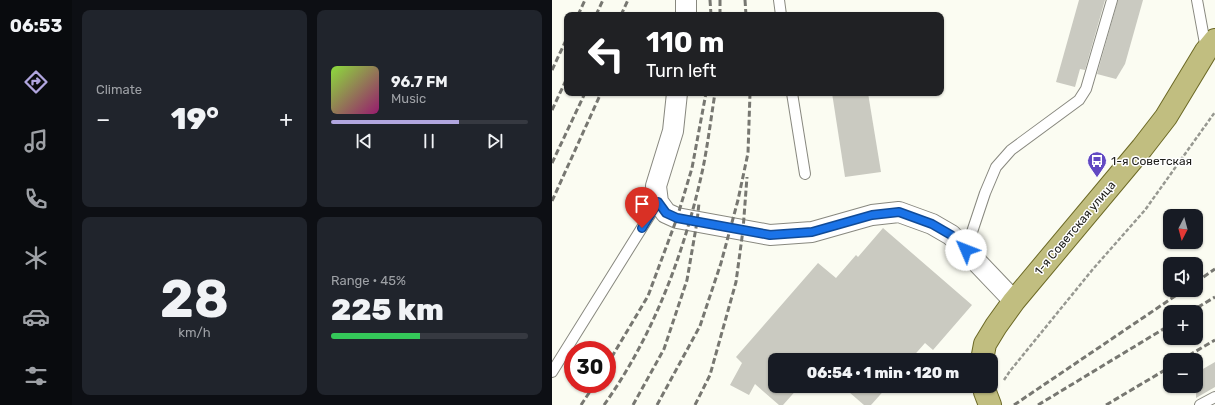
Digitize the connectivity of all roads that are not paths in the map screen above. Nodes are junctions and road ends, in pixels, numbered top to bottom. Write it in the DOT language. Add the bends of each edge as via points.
graph roads {
  1 [pos="686,0"];
  2 [pos="779,0"];
  3 [pos="1112,0"];
  4 [pos="1198,0"];
  5 [pos="686,12"];
  6 [pos="781,12"];
  7 [pos="1210,46"];
  8 [pos="677,96"];
  9 [pos="792,96"];
  10 [pos="805,174"];
  11 [pos="658,202"];
  12 [pos="966,250"];
  13 [pos="1014,301"];
  14 [pos="983,353"];
  15 [pos="552,372"];
  16 [pos="985,393"];
  17 [pos="1215,397"];
  18 [pos="990,405"];
  19 [pos="1200,405"];
  1 -- 5 [label="street"];
  2 -- 6 [label="lane"];
  3 -- 12 [label="lane" via="1086,89 1079,100 1010,150 996,167"];
  4 -- 7 [label="lane"];
  7 -- 13 [label="main road, 1-я Советская улица" via="1166,117"];
  8 -- 11 [label="street" via="673,131 656,186"];
  9 -- 10 [label="lane"];
  11 -- 12 [label="street" via="666,213 677,218 770,235 812,232 872,215 899,212 932,224 951,235"];
  11 -- 15 [label="lane"];
  12 -- 13 [label="street"];
  13 -- 14 [label="main road, 1-я Советская улица" via="984,344"];
  16 -- 18 [label="main road"];
  17 -- 19 [label="lane"];
}
